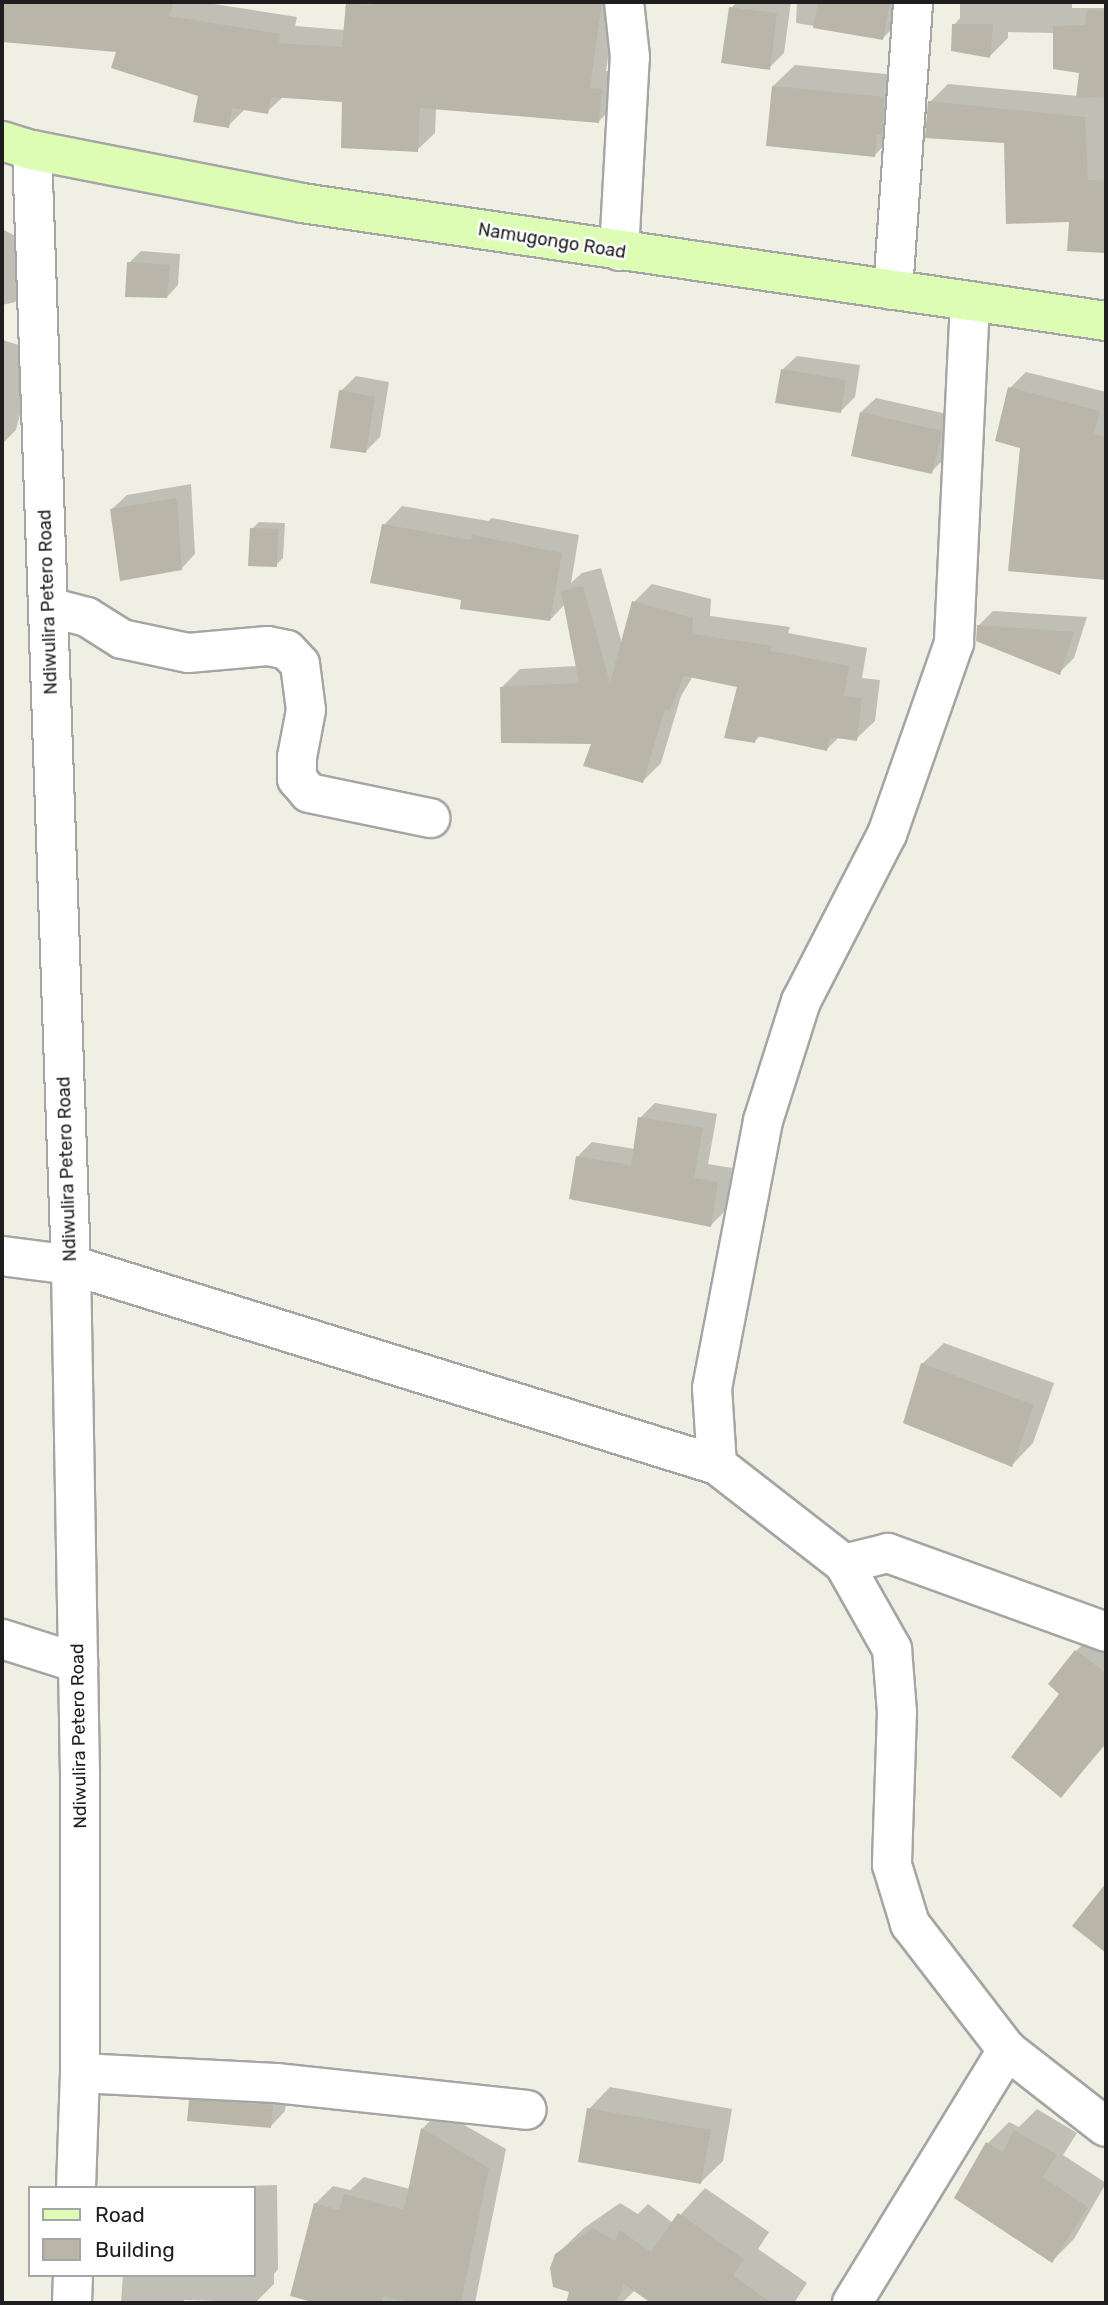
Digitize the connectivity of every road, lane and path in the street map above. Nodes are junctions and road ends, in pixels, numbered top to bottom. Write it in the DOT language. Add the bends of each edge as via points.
graph roads {
  1 [pos="624,2"];
  2 [pos="914,2"];
  3 [pos="17,146"];
  4 [pos="619,251"];
  5 [pos="893,290"];
  6 [pos="970,301"];
  7 [pos="1106,321"];
  8 [pos="48,607"];
  9 [pos="430,818"];
  10 [pos="2,1256"];
  11 [pos="71,1265"];
  12 [pos="717,1465"];
  13 [pos="844,1564"];
  14 [pos="1106,1632"];
  15 [pos="2,1639"];
  16 [pos="78,1662"];
  17 [pos="1007,2050"];
  18 [pos="80,2073"];
  19 [pos="527,2110"];
  20 [pos="1106,2127"];
  21 [pos="76,2186"];
  22 [pos="73,2277"];
  23 [pos="72,2303"];
  24 [pos="852,2303"];
  1 -- 4 [label="street" via="630,57"];
  2 -- 5 [label="street"];
  3 -- 4 [label="main road, Namugongo Road" via="302,203"];
  3 -- 8 [label="street, Ndiwulira Petero Road"];
  4 -- 5 [label="main road, Namugongo Road"];
  5 -- 6 [label="main road, Namugongo Road"];
  6 -- 7 [label="main road, Namugongo Road"];
  6 -- 12 [label="street" via="954,643 887,834 801,1001 763,1121 712,1388"];
  8 -- 9 [label="street" via="88,617 122,639 188,653 268,646 287,650 300,664 306,710 297,779 309,793"];
  8 -- 11 [label="street, Ndiwulira Petero Road"];
  10 -- 11 [label="street"];
  11 -- 12 [label="street"];
  11 -- 16 [label="street, Ndiwulira Petero Road"];
  12 -- 13 [label="street"];
  13 -- 14 [label="street" via="888,1553"];
  13 -- 17 [label="street" via="892,1650 897,1712 892,1864 910,1924"];
  15 -- 16 [label="street"];
  16 -- 18 [label="street, Ndiwulira Petero Road"];
  17 -- 20 [label="street"];
  17 -- 24 [label="street"];
  18 -- 19 [label="street" via="276,2082"];
  18 -- 21 [label="street, Ndiwulira Petero Road"];
  22 -- 23 [label="street"];
}
